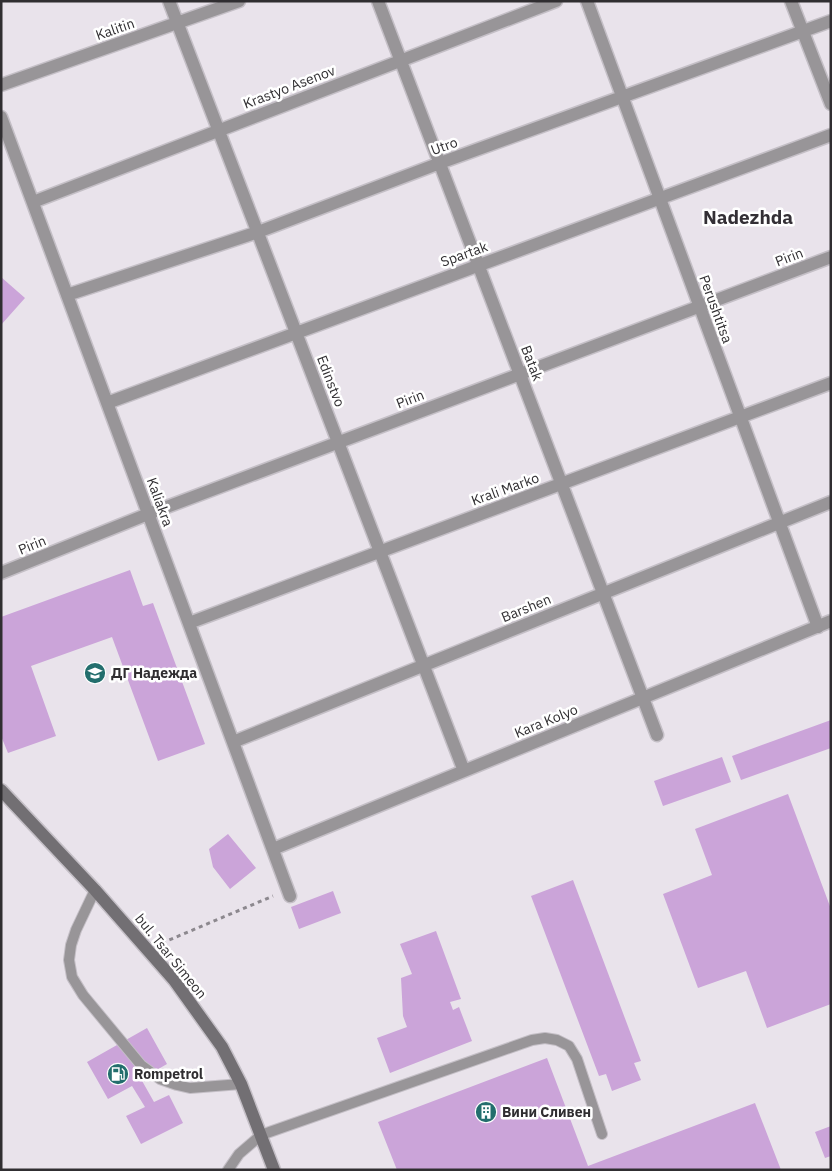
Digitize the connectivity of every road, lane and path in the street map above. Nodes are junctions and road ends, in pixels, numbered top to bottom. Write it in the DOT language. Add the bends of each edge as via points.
graph roads {
  1 [pos="169,1"];
  2 [pos="239,1"];
  3 [pos="378,1"];
  4 [pos="556,1"];
  5 [pos="586,1"];
  6 [pos="791,1"];
  7 [pos="831,21"];
  8 [pos="178,23"];
  9 [pos="803,32"];
  10 [pos="401,61"];
  11 [pos="1,85"];
  12 [pos="622,96"];
  13 [pos="831,104"];
  14 [pos="1,117"];
  15 [pos="219,130"];
  16 [pos="831,134"];
  17 [pos="440,163"];
  18 [pos="659,198"];
  19 [pos="32,202"];
  20 [pos="258,232"];
  21 [pos="831,257"];
  22 [pos="478,265"];
  23 [pos="67,296"];
  24 [pos="700,306"];
  25 [pos="296,333"];
  26 [pos="520,374"];
  27 [pos="831,383"];
  28 [pos="107,403"];
  29 [pos="741,417"];
  30 [pos="338,442"];
  31 [pos="562,484"];
  32 [pos="831,502"];
  33 [pos="148,514"];
  34 [pos="780,522"];
  35 [pos="380,552"];
  36 [pos="1,573"];
  37 [pos="603,594"];
  38 [pos="831,621"];
  39 [pos="189,623"];
  40 [pos="818,627"];
  41 [pos="424,666"];
  42 [pos="643,698"];
  43 [pos="657,736"];
  44 [pos="233,742"];
  45 [pos="464,771"];
  46 [pos="1,790"];
  47 [pos="273,849"];
  48 [pos="95,890"];
  49 [pos="289,893"];
  50 [pos="147,949"];
  51 [pos="241,1084"];
  52 [pos="602,1134"];
  53 [pos="261,1135"];
  54 [pos="228,1170"];
  55 [pos="274,1170"];
  1 -- 8 [label="street, Edinstvo"];
  2 -- 8 [label="street, Kalitin"];
  3 -- 10 [label="street, Batak"];
  4 -- 10 [label="street, Krastyo Asenov"];
  5 -- 12 [label="street, Perushtitsa"];
  6 -- 9 [label="street"];
  7 -- 9 [label="street, Utro"];
  8 -- 11 [label="street, Kalitin"];
  8 -- 15 [label="street, Edinstvo"];
  9 -- 12 [label="street, Utro"];
  9 -- 13 [label="street"];
  10 -- 15 [label="street, Krastyo Asenov"];
  10 -- 17 [label="street, Batak"];
  12 -- 17 [label="street, Utro"];
  12 -- 18 [label="street, Perushtitsa"];
  14 -- 19 [label="street, Kaliakra"];
  15 -- 19 [label="street, Krastyo Asenov"];
  15 -- 20 [label="street, Edinstvo"];
  16 -- 18 [label="street, Spartak"];
  17 -- 20 [label="street, Utro"];
  17 -- 22 [label="street, Batak"];
  18 -- 22 [label="street, Spartak"];
  18 -- 24 [label="street, Perushtitsa"];
  19 -- 23 [label="street, Kaliakra"];
  20 -- 23 [label="street, Utro"];
  20 -- 25 [label="street, Edinstvo"];
  21 -- 24 [label="street, Pirin"];
  22 -- 25 [label="street, Spartak"];
  22 -- 26 [label="street, Batak"];
  23 -- 28 [label="street, Kaliakra"];
  24 -- 26 [label="street, Pirin"];
  24 -- 29 [label="street, Perushtitsa"];
  25 -- 28 [label="street, Spartak"];
  25 -- 30 [label="street, Edinstvo"];
  26 -- 30 [label="street, Pirin"];
  26 -- 31 [label="street, Batak"];
  27 -- 29 [label="street, Krali Marko"];
  28 -- 33 [label="street, Kaliakra"];
  29 -- 31 [label="street, Krali Marko"];
  29 -- 34 [label="street, Perushtitsa"];
  30 -- 33 [label="street, Pirin"];
  30 -- 35 [label="street, Edinstvo"];
  31 -- 35 [label="street, Krali Marko"];
  31 -- 37 [label="street, Batak"];
  32 -- 34 [label="street, Barshen"];
  33 -- 36 [label="street, Pirin"];
  33 -- 39 [label="street, Kaliakra"];
  34 -- 37 [label="street, Barshen"];
  34 -- 40 [label="street, Perushtitsa"];
  35 -- 39 [label="street, Krali Marko"];
  35 -- 41 [label="street, Edinstvo"];
  37 -- 41 [label="street, Barshen"];
  37 -- 42 [label="street, Batak"];
  38 -- 40 [label="street, Kara Kolyo"];
  39 -- 44 [label="street, Kaliakra"];
  40 -- 42 [label="street, Kara Kolyo"];
  41 -- 44 [label="street, Barshen"];
  41 -- 45 [label="street, Edinstvo"];
  42 -- 43 [label="street, Batak"];
  42 -- 45 [label="street, Kara Kolyo"];
  44 -- 47 [label="street, Kaliakra"];
  45 -- 47 [label="street, Kara Kolyo"];
  46 -- 48 [label="main road, bul. Tsar Simeon"];
  47 -- 49 [label="street, Kaliakra"];
  48 -- 50 [label="main road, bul. Tsar Simeon"];
  48 -- 51 [label="lane" via="70,945 72,977 83,995 141,1065 160,1079 190,1088"];
  49 -- 50 [label="path"];
  50 -- 51 [label="main road, bul. Tsar Simeon" via="174,980 222,1047"];
  51 -- 53 [label="main road, bul. Tsar Simeon"];
  52 -- 53 [label="lane" via="577,1058 569,1046 545,1038"];
  53 -- 54 [label="lane" via="239,1154"];
  53 -- 55 [label="main road, bul. Tsar Simeon"];
}
